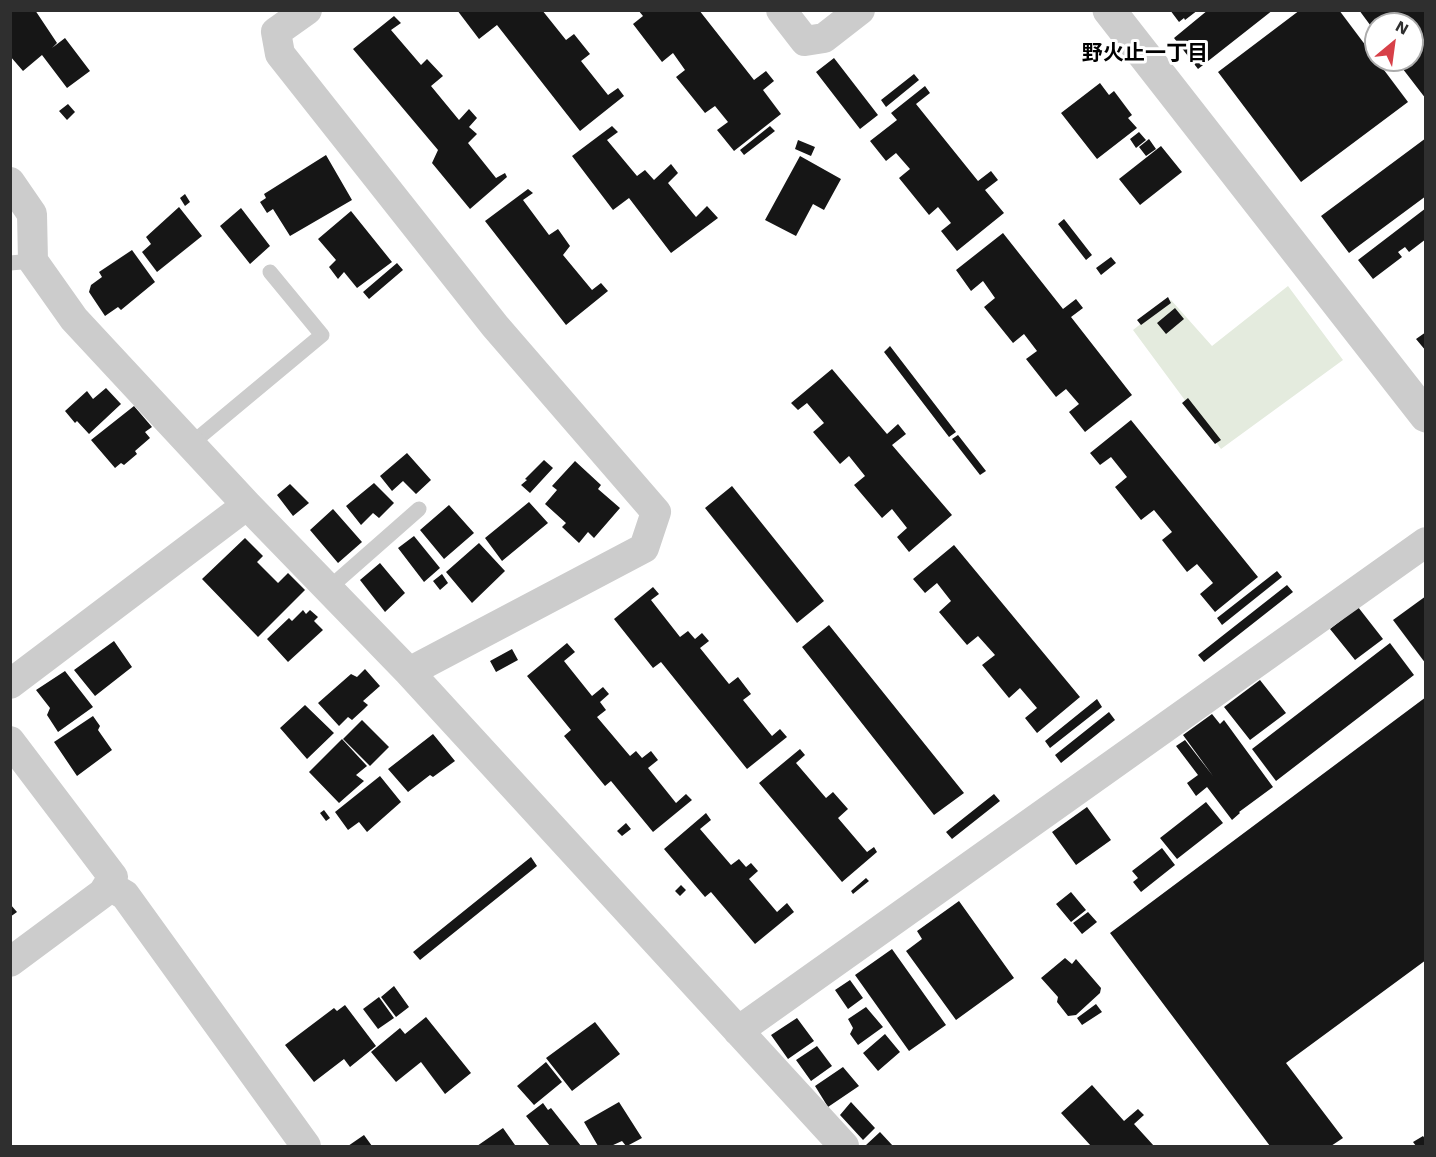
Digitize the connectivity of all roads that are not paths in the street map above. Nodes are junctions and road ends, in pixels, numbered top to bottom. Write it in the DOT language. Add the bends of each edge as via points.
graph roads {
  1 [pos="307,10"];
  2 [pos="781,10"];
  3 [pos="860,10"];
  4 [pos="1109,10"];
  5 [pos="10,182"];
  6 [pos="22,262"];
  7 [pos="270,272"];
  8 [pos="1425,416"];
  9 [pos="191,444"];
  10 [pos="246,505"];
  11 [pos="418,509"];
  12 [pos="1425,542"];
  13 [pos="328,589"];
  14 [pos="409,672"];
  15 [pos="10,684"];
  16 [pos="10,741"];
  17 [pos="108,885"];
  18 [pos="10,962"];
  19 [pos="738,1031"];
  20 [pos="306,1146"];
  21 [pos="844,1146"];
  1 -- 14 [label="street" via="276,32 279,54 495,326 656,512 644,548"];
  2 -- 3 [label="street" via="805,41 824,38"];
  4 -- 8 [label="street"];
  5 -- 6 [label="street" via="32,214"];
  6 -- 9 [label="street"];
  7 -- 9 [label="lane" via="321,335"];
  9 -- 10 [label="street"];
  10 -- 13 [label="street"];
  10 -- 15 [label="street"];
  11 -- 13 [label="lane"];
  12 -- 19 [label="street"];
  13 -- 14 [label="street"];
  14 -- 19 [label="street"];
  16 -- 17 [label="street" via="113,877"];
  17 -- 18 [label="street" via="103,893"];
  17 -- 20 [label="street" via="125,895"];
  19 -- 21 [label="street"];
}
